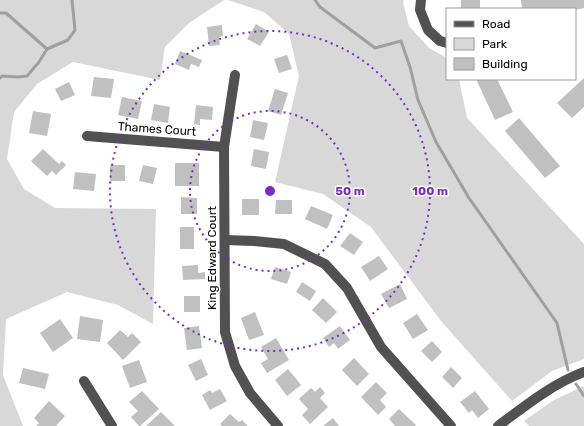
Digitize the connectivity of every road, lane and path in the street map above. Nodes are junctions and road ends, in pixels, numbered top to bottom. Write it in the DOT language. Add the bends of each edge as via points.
graph roads {
  1 [pos="421,0"];
  2 [pos="446,43"];
  3 [pos="236,75"];
  4 [pos="87,136"];
  5 [pos="224,146"];
  6 [pos="225,240"];
  7 [pos="584,372"];
  8 [pos="84,381"];
  9 [pos="112,426"];
  10 [pos="278,426"];
  11 [pos="451,426"];
  12 [pos="498,426"];
  1 -- 2 [label="street" via="420,10 428,30 440,41"];
  3 -- 5 [label="street, King Edward Court"];
  4 -- 5 [label="street, Thames Court"];
  5 -- 6 [label="street, King Edward Court"];
  6 -- 10 [label="street, King Edward Court" via="225,332 235,366 250,393"];
  6 -- 11 [label="street" via="284,244 325,264 347,288 381,347"];
  7 -- 12 [label="street" via="535,398"];
  8 -- 9 [label="street"];
}
